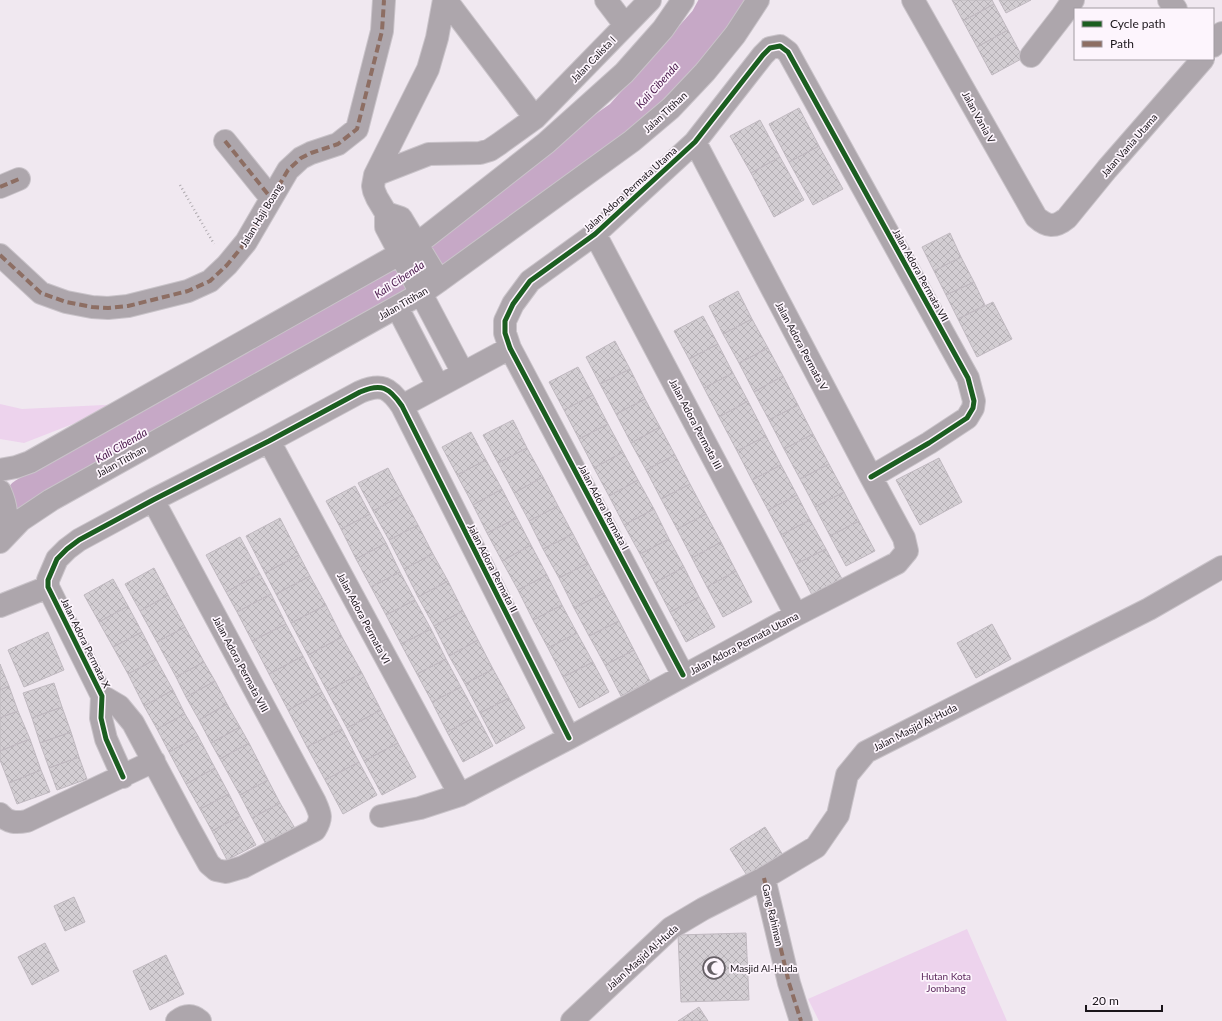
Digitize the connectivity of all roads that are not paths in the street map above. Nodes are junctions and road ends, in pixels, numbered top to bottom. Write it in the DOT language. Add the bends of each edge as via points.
graph roads {
  1 [pos="384,0"];
  2 [pos="445,0"];
  3 [pos="606,0"];
  4 [pos="650,0"];
  5 [pos="683,0"];
  6 [pos="758,0"];
  7 [pos="913,0"];
  8 [pos="1169,0"];
  9 [pos="1063,5"];
  10 [pos="1175,8"];
  11 [pos="626,26"];
  12 [pos="1222,33"];
  13 [pos="1214,45"];
  14 [pos="780,46"];
  15 [pos="1031,56"];
  16 [pos="1202,60"];
  17 [pos="535,118"];
  18 [pos="225,141"];
  19 [pos="695,142"];
  20 [pos="375,175"];
  21 [pos="271,198"];
  22 [pos="1052,226"];
  23 [pos="595,234"];
  24 [pos="411,252"];
  25 [pos="0,255"];
  26 [pos="428,284"];
  27 [pos="397,307"];
  28 [pos="510,348"];
  29 [pos="463,373"];
  30 [pos="438,386"];
  31 [pos="402,406"];
  32 [pos="269,441"];
  33 [pos="0,470"];
  34 [pos="871,477"];
  35 [pos="0,491"];
  36 [pos="153,500"];
  37 [pos="0,538"];
  38 [pos="0,542"];
  39 [pos="907,551"];
  40 [pos="1222,568"];
  41 [pos="48,587"];
  42 [pos="0,606"];
  43 [pos="796,615"];
  44 [pos="683,675"];
  45 [pos="102,696"];
  46 [pos="569,738"];
  47 [pos="154,761"];
  48 [pos="123,777"];
  49 [pos="460,795"];
  50 [pos="0,814"];
  51 [pos="381,816"];
  52 [pos="314,830"];
  53 [pos="764,878"];
  54 [pos="177,1021"];
  55 [pos="200,1021"];
  56 [pos="572,1021"];
  57 [pos="801,1021"];
  1 -- 21 [label="street, Jalan Haji Boang" via="382,31 357,129 338,144 301,158 288,170"];
  2 -- 17 [label="street"];
  2 -- 20 [label="street" via="428,70"];
  3 -- 11 [label="street"];
  4 -- 11 [label="street, Jalan Calista I"];
  5 -- 24 [label="street" via="663,29 624,73 546,143"];
  6 -- 26 [label="street, Jalan Titihan" via="736,35 671,108 632,141"];
  7 -- 22 [label="street, Jalan Vania V" via="1036,216 1043,224"];
  8 -- 10 [label="street"];
  9 -- 15 [label="street"];
  11 -- 17 [label="street, Jalan Calista I"];
  12 -- 13 [label="street"];
  14 -- 19 [label="street, Jalan Adora Permata Utama" via="770,48 763,55"];
  14 -- 34 [label="street, Jalan Adora Permata VII" via="788,52 968,378 974,401 967,418"];
  16 -- 22 [label="street, Jalan Vania Utama" via="1067,218"];
  17 -- 20 [label="street, Jalan Calista I" via="490,150 480,153 429,154"];
  18 -- 21 [label="street"];
  19 -- 23 [label="street, Jalan Adora Permata Utama"];
  19 -- 34 [label="street, Jalan Adora Permata V"];
  20 -- 24 [label="street" via="374,191 386,213 386,227"];
  21 -- 25 [label="street, Jalan Haji Boang" via="246,242 210,281 188,291 128,306 108,308 66,302 41,293"];
  23 -- 28 [label="street, Jalan Adora Permata Utama" via="530,281 505,321 505,333"];
  23 -- 43 [label="street, Jalan Adora Permata III"];
  24 -- 26 [label="street"];
  24 -- 33 [label="street" via="30,462"];
  26 -- 27 [label="street, Jalan Titihan"];
  26 -- 29 [label="street"];
  27 -- 30 [label="street"];
  27 -- 38 [label="street, Jalan Titihan" via="51,500 21,520"];
  28 -- 29 [label="street"];
  28 -- 44 [label="street, Jalan Adora Permata I"];
  29 -- 30 [label="street"];
  30 -- 31 [label="street"];
  31 -- 32 [label="street, Jalan Adora Permata II" via="395,396 383,387 371,387"];
  31 -- 46 [label="street, Jalan Adora Permata II"];
  32 -- 36 [label="street, Jalan Adora Permata II"];
  32 -- 49 [label="street, Jalan Adora Permata VI"];
  34 -- 39 [label="street, Jalan Adora Permata V" via="904,538"];
  35 -- 37 [label="street" via="6,504 6,526"];
  36 -- 41 [label="street, Jalan Adora Permata II" via="67,549 57,559 48,580"];
  36 -- 52 [label="street, Jalan Adora Permata VIII" via="320,812 320,820"];
  39 -- 43 [label="street, Jalan Adora Permata Utama" via="897,563"];
  40 -- 53 [label="street, Jalan Masjid Al-Huda" via="1148,609 866,752 847,774 838,815 816,847"];
  41 -- 42 [label="street"];
  41 -- 45 [label="street, Jalan Adora Permata X"];
  43 -- 44 [label="street, Jalan Adora Permata Utama"];
  44 -- 46 [label="street, Jalan Adora Permata Utama"];
  45 -- 47 [label="street, Jalan Adora Permata X" via="118,706 133,723"];
  45 -- 48 [label="street, Jalan Adora Permata X" via="101,718 106,739"];
  46 -- 49 [label="street, Jalan Adora Permata Utama"];
  47 -- 48 [label="street"];
  47 -- 52 [label="street, Jalan Adora Permata X" via="209,864 216,870 226,872 244,867"];
  48 -- 50 [label="street" via="27,821 15,823 5,820"];
  49 -- 51 [label="street, Jalan Adora Permata Utama" via="420,808"];
  53 -- 56 [label="street, Jalan Masjid Al-Huda" via="703,908 671,928"];
  53 -- 57 [label="street, Gang Rahiman" via="789,983"];
  54 -- 55 [label="street" via="184,1016 190,1016"];
}
